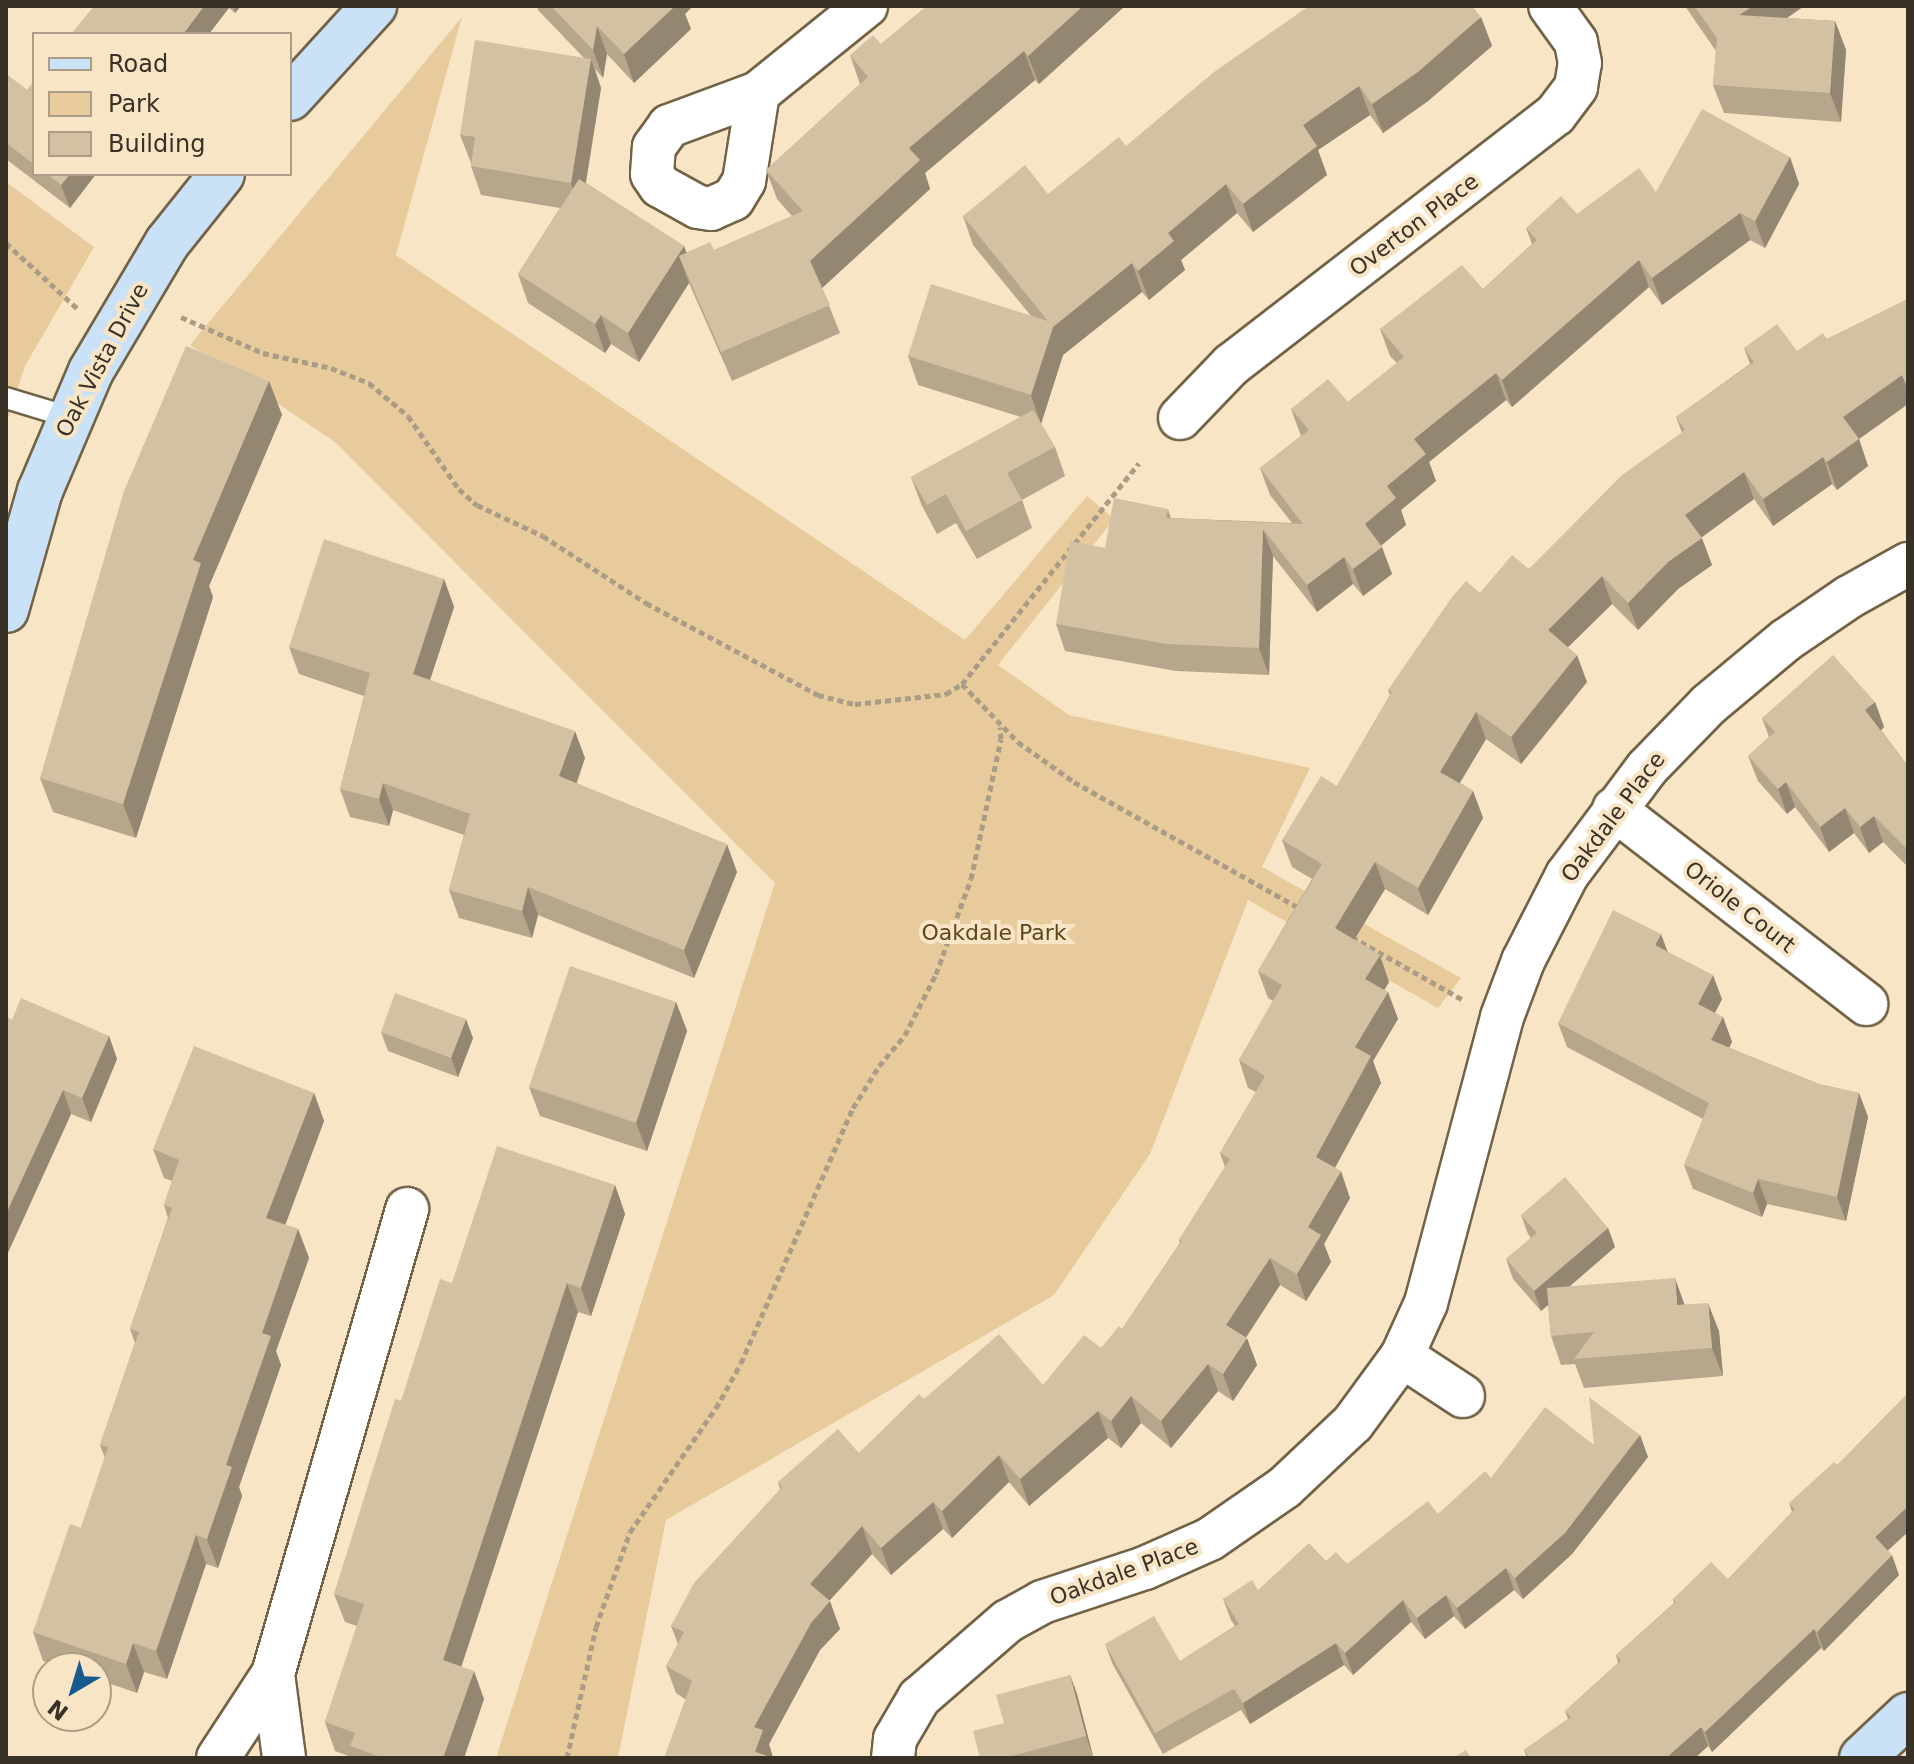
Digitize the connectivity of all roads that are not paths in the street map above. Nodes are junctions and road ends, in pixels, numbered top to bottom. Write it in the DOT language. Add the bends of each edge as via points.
graph roads {
  1 [pos="374,6"];
  2 [pos="866,6"];
  3 [pos="1550,6"];
  4 [pos="758,93"];
  5 [pos="292,96"];
  6 [pos="220,176"];
  7 [pos="6,398"];
  8 [pos="69,417"];
  9 [pos="1180,418"];
  10 [pos="1908,564"];
  11 [pos="6,610"];
  12 [pos="1614,809"];
  13 [pos="1866,1004"];
  14 [pos="407,1209"];
  15 [pos="1402,1356"];
  16 [pos="1463,1396"];
  17 [pos="273,1674"];
  18 [pos="1908,1715"];
  19 [pos="218,1758"];
  20 [pos="284,1758"];
  21 [pos="893,1758"];
  22 [pos="1862,1758"];
  1 -- 5 [label="street"];
  2 -- 4 [label="street"];
  3 -- 9 [label="street, Overton Place" via="1576,42 1580,63 1576,87 1555,115 1231,365"];
  6 -- 8 [label="street, Oak Vista Drive" via="161,253"];
  7 -- 8 [label="lane"];
  8 -- 11 [label="street, Oak Vista Drive" via="40,491"];
  10 -- 12 [label="street, Oakdale Place" via="1819,616 1746,671 1680,730"];
  12 -- 13 [label="street, Oriole Court"];
  12 -- 15 [label="street, Oakdale Place" via="1567,875 1523,961 1489,1058 1426,1303"];
  14 -- 17 [label="street"];
  15 -- 16 [label="street"];
  15 -- 21 [label="street, Oakdale Place" via="1382,1388 1321,1457 1248,1515 1179,1555 1042,1602 976,1645 919,1698 895,1739"];
  17 -- 19 [label="street"];
  17 -- 20 [label="street"];
  18 -- 22 [label="street"];
}
